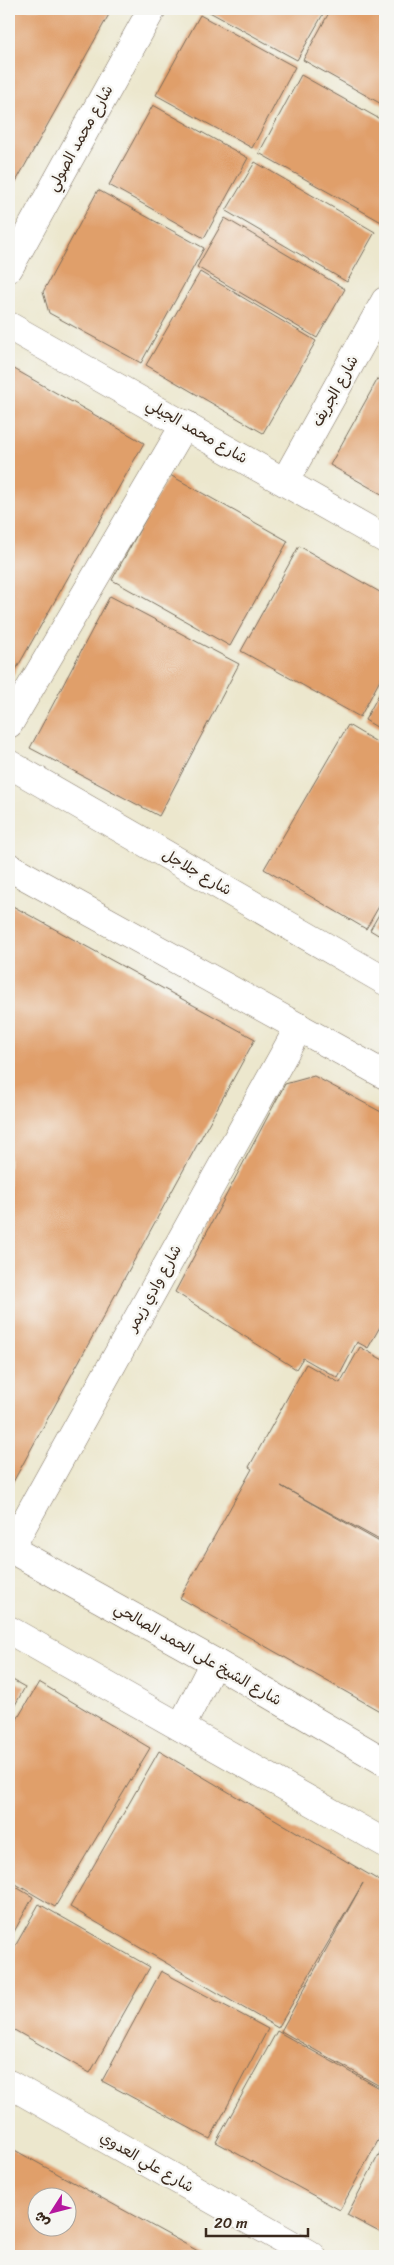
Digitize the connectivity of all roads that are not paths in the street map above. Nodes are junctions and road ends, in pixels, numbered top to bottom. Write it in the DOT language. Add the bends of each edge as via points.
graph roads {
  1 [pos="152,9"];
  2 [pos="9,268"];
  3 [pos="385,301"];
  4 [pos="9,326"];
  5 [pos="185,424"];
  6 [pos="286,481"];
  7 [pos="385,539"];
  8 [pos="9,724"];
  9 [pos="9,764"];
  10 [pos="9,867"];
  11 [pos="385,981"];
  12 [pos="299,1027"];
  13 [pos="385,1075"];
  14 [pos="9,1549"];
  15 [pos="9,1630"];
  16 [pos="214,1662"];
  17 [pos="180,1727"];
  18 [pos="385,1762"];
  19 [pos="385,1843"];
  20 [pos="9,2084"];
  21 [pos="312,2256"];
  1 -- 2 [label="street, شارع محمد الصولي"];
  3 -- 6 [label="street, شارع الجريف"];
  4 -- 5 [label="street, شارع محمد الجيلي"];
  5 -- 6 [label="street, شارع محمد الجيلي"];
  5 -- 8 [label="street"];
  6 -- 7 [label="street, شارع محمد الجيلي"];
  9 -- 11 [label="street, شارع جلاجل"];
  10 -- 12 [label="street"];
  12 -- 13 [label="street"];
  12 -- 14 [label="street, شارع وادي زيمر"];
  14 -- 16 [label="street, شارع الشيخ على الحمد الصالحي"];
  15 -- 17 [label="street"];
  16 -- 17 [label="street"];
  16 -- 18 [label="street, شارع الشيخ على الحمد الصالحي"];
  17 -- 19 [label="street"];
  20 -- 21 [label="street, شارع علي العدوي"];
}
